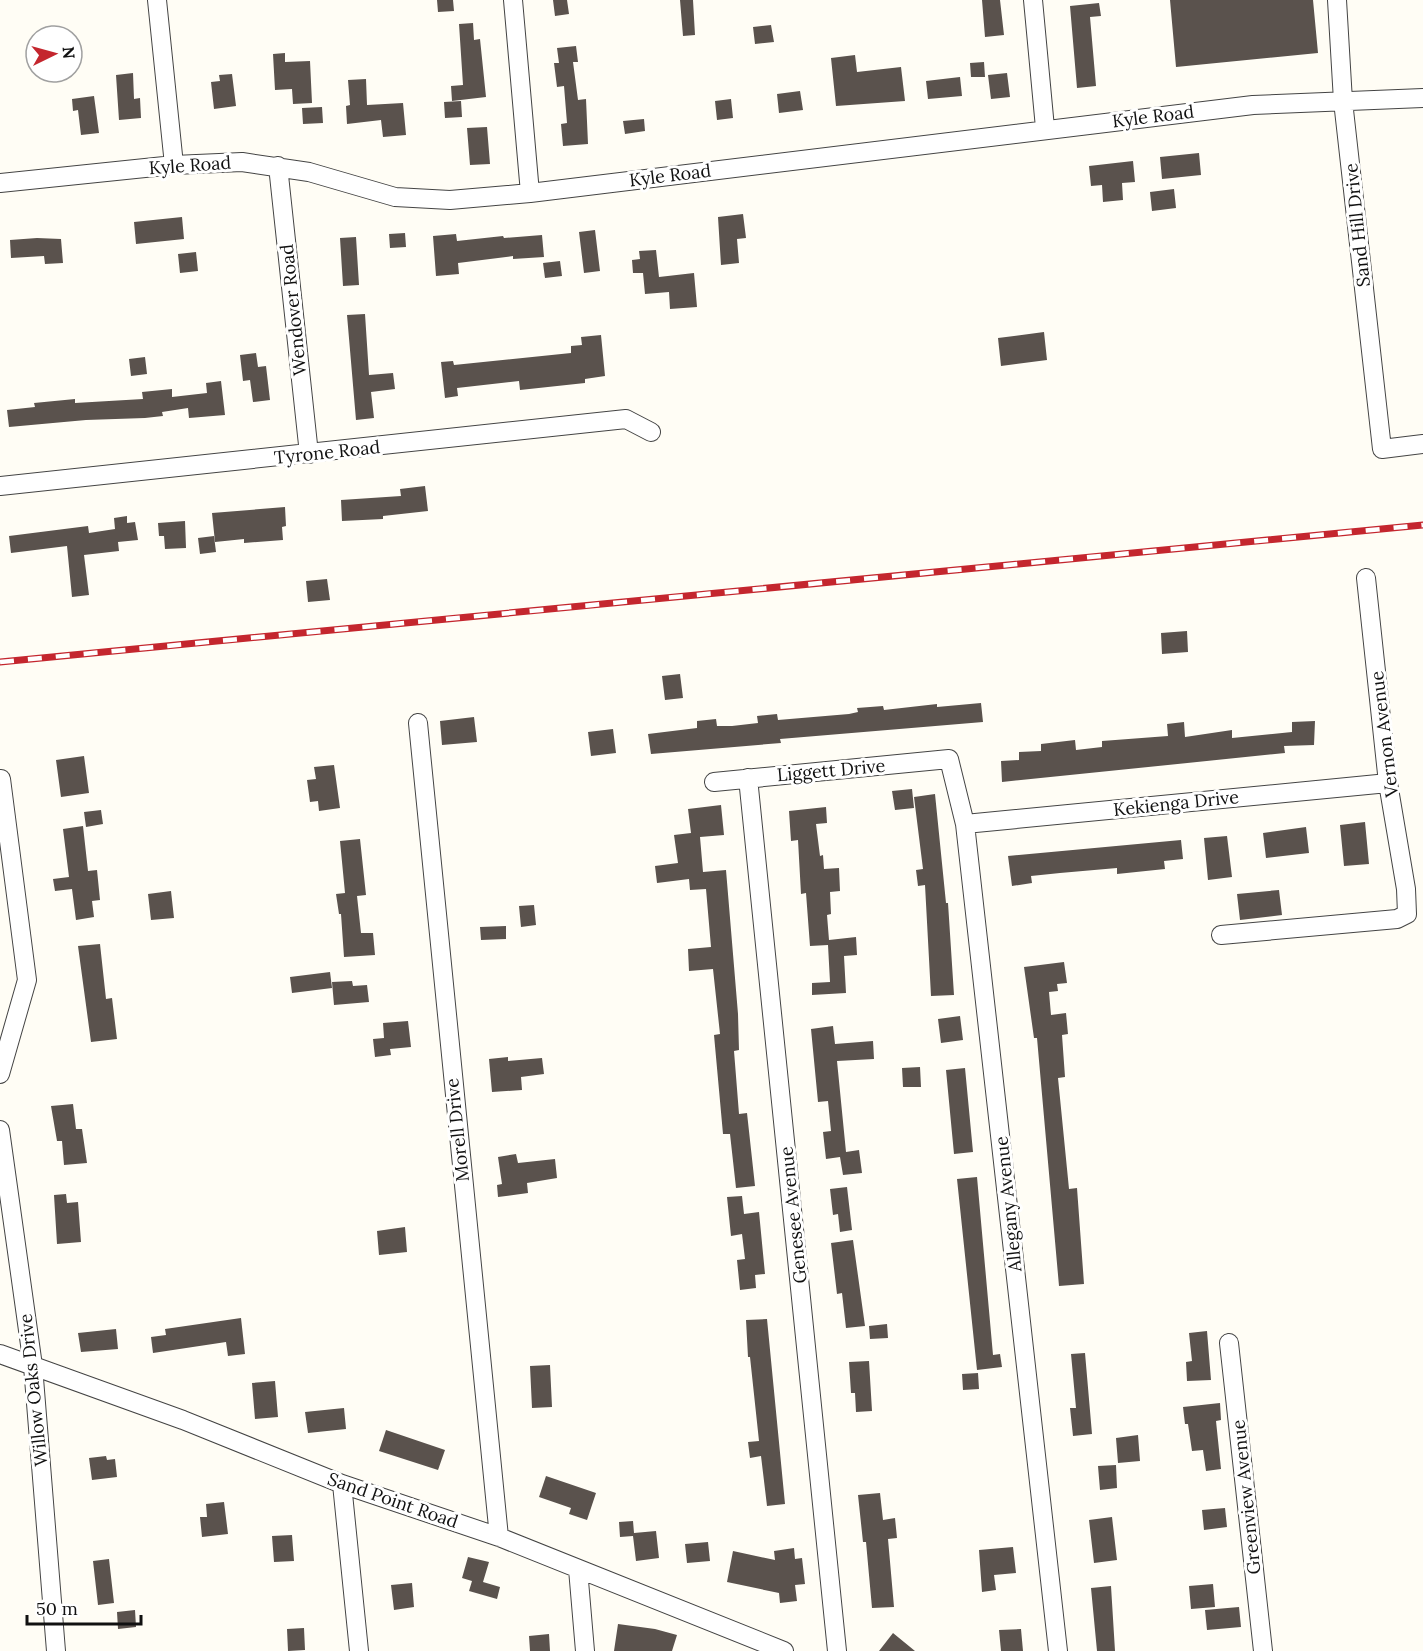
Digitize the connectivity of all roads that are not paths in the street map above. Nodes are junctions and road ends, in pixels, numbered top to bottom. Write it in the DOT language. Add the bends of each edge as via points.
graph roads {
  1 [pos="157,0"];
  2 [pos="513,0"];
  3 [pos="1033,0"];
  4 [pos="1337,0"];
  5 [pos="1423,98"];
  6 [pos="1343,101"];
  7 [pos="1045,128"];
  8 [pos="174,165"];
  9 [pos="278,166"];
  10 [pos="0,183"];
  11 [pos="530,193"];
  12 [pos="651,432"];
  13 [pos="1423,444"];
  14 [pos="309,454"];
  15 [pos="0,486"];
  16 [pos="1366,578"];
  17 [pos="418,723"];
  18 [pos="949,759"];
  19 [pos="748,778"];
  20 [pos="1,779"];
  21 [pos="714,782"];
  22 [pos="1388,783"];
  23 [pos="965,824"];
  24 [pos="1415,888"];
  25 [pos="1221,935"];
  26 [pos="0,1074"];
  27 [pos="0,1130"];
  28 [pos="1229,1343"];
  29 [pos="0,1354"];
  30 [pos="33,1366"];
  31 [pos="342,1484"];
  32 [pos="499,1537"];
  33 [pos="578,1569"];
  34 [pos="56,1651"];
  35 [pos="359,1651"];
  36 [pos="585,1651"];
  37 [pos="784,1651"];
  38 [pos="837,1651"];
  39 [pos="1058,1651"];
  40 [pos="1263,1651"];
  1 -- 8 [label="street"];
  2 -- 11 [label="street"];
  3 -- 7 [label="street"];
  4 -- 6 [label="street, Sand Hill Drive"];
  5 -- 6 [label="street, Kyle Road"];
  6 -- 7 [label="street, Kyle Road" via="1253,105"];
  6 -- 13 [label="street, Sand Hill Drive" via="1382,449"];
  7 -- 11 [label="street, Kyle Road"];
  8 -- 9 [label="street, Kyle Road" via="242,162"];
  8 -- 10 [label="street, Kyle Road"];
  9 -- 11 [label="street, Kyle Road" via="395,196 450,200"];
  9 -- 14 [label="street, Wendover Road"];
  12 -- 14 [label="street, Tyrone Road" via="626,419"];
  14 -- 15 [label="street, Tyrone Road"];
  16 -- 22 [label="street, Vernon Avenue"];
  17 -- 32 [label="street, Morell Drive"];
  18 -- 19 [label="street, Liggett Drive"];
  18 -- 23 [label="street, Allegany Avenue"];
  19 -- 21 [label="street, Liggett Drive"];
  19 -- 38 [label="street, Genesee Avenue"];
  20 -- 26 [label="street" via="27,980"];
  22 -- 23 [label="street, Kekienga Drive"];
  22 -- 24 [label="street, Vernon Avenue"];
  23 -- 39 [label="street, Allegany Avenue"];
  24 -- 25 [label="street, Vernon Avenue" via="1407,914 1397,919"];
  27 -- 30 [label="street, Willow Oaks Drive"];
  28 -- 40 [label="street, Greenview Avenue"];
  29 -- 30 [label="street, Sand Point Road"];
  30 -- 31 [label="street, Sand Point Road" via="183,1420"];
  30 -- 34 [label="street, Willow Oaks Drive"];
  31 -- 32 [label="street, Sand Point Road"];
  31 -- 35 [label="street"];
  32 -- 33 [label="street, Sand Point Road"];
  33 -- 36 [label="street"];
  33 -- 37 [label="street, Sand Point Road"];
}
